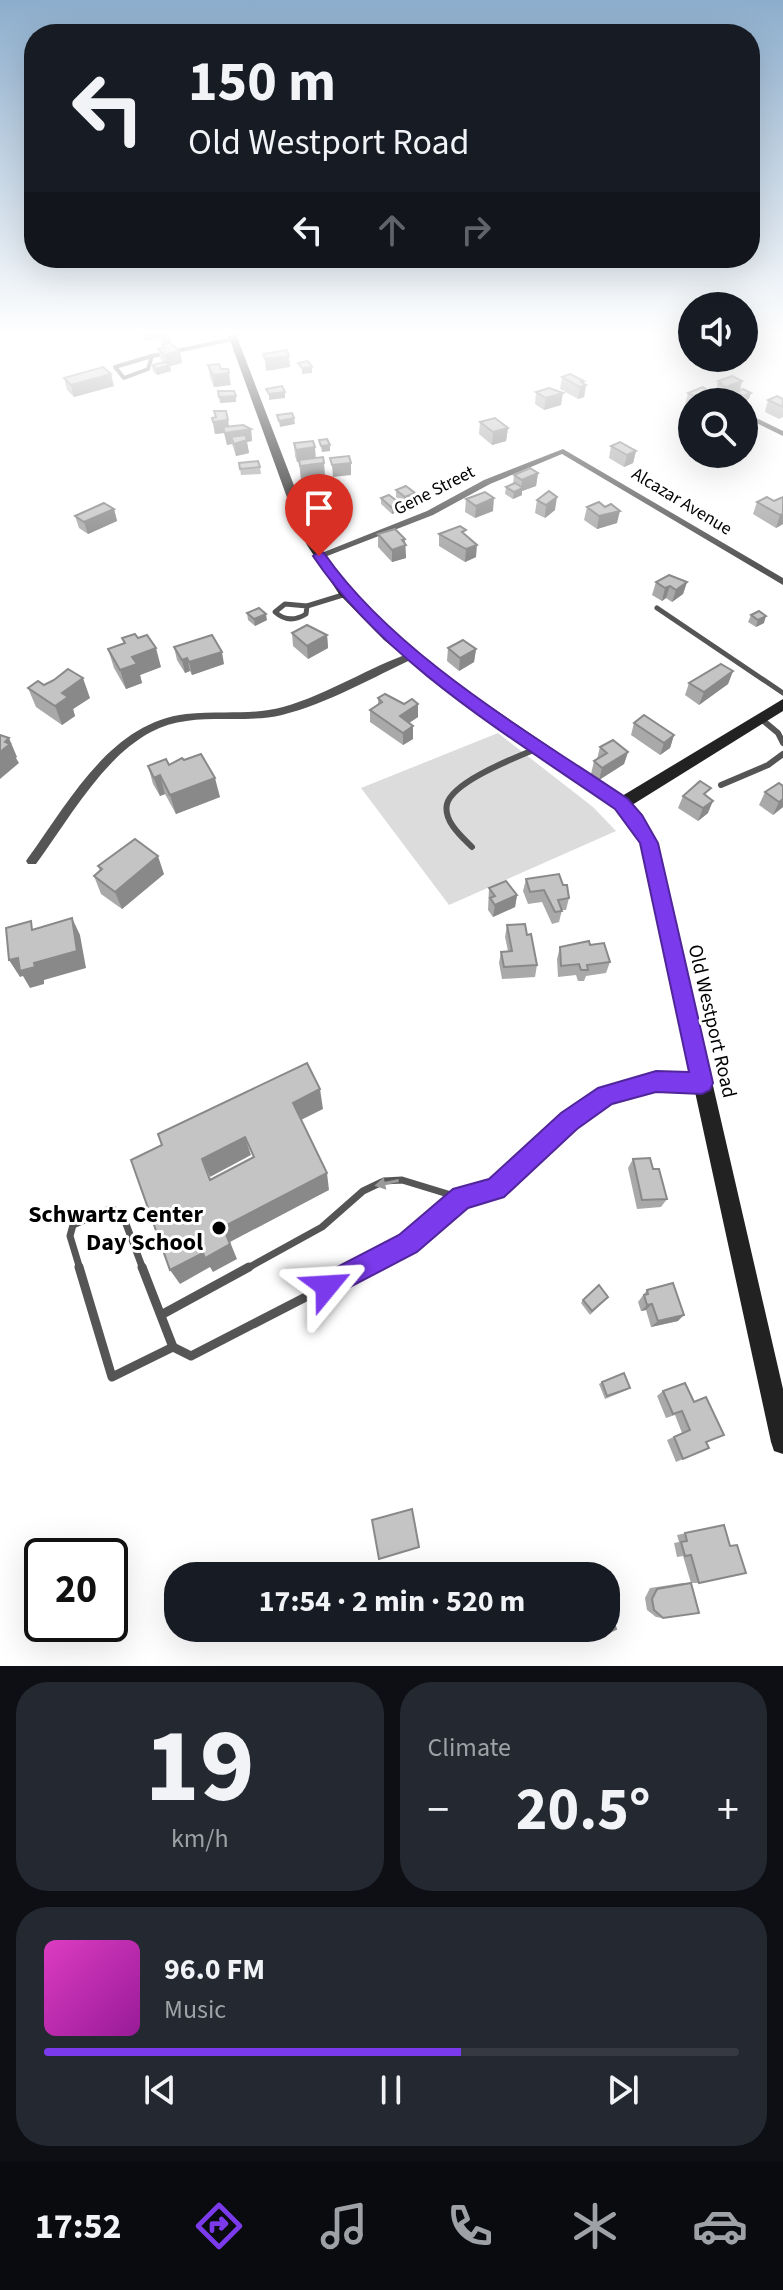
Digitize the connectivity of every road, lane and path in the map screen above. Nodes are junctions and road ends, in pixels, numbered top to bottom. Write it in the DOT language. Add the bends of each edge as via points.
graph roads {
  1 [pos="260,410"];
  2 [pos="758,421"];
  3 [pos="783,434"];
  4 [pos="563,451"];
  5 [pos="319,556"];
  6 [pos="783,582"];
  7 [pos="346,594"];
  8 [pos="307,606"];
  9 [pos="657,608"];
  10 [pos="413,655"];
  11 [pos="783,693"];
  12 [pos="783,704"];
  13 [pos="760,718"];
  14 [pos="783,743"];
  15 [pos="538,748"];
  16 [pos="783,754"];
  17 [pos="721,785"];
  18 [pos="622,804"];
  19 [pos="472,847"];
  20 [pos="32,861"];
  21 [pos="702,1083"];
  22 [pos="461,1198"];
  23 [pos="161,1315"];
  24 [pos="173,1347"];
  25 [pos="783,1442"];
  1 -- 5 [label="street"];
  2 -- 3 [label="street"];
  4 -- 5 [label="street, Gene Street" via="501,475 430,513"];
  4 -- 6 [label="street, Alcazar Avenue"];
  5 -- 7 [label="street"];
  7 -- 8 [label="lane"];
  7 -- 10 [label="street"];
  8 -- 8 [label="lane" via="289,603 275,612 295,620 306,614"];
  9 -- 11 [label="lane"];
  10 -- 15 [label="street"];
  10 -- 20 [label="street" via="281,711 177,717 129,740"];
  12 -- 13 [label="street"];
  13 -- 14 [label="lane"];
  13 -- 18 [label="street"];
  15 -- 18 [label="street"];
  15 -- 19 [label="lane" via="450,797 447,811 454,829"];
  16 -- 17 [label="lane"];
  18 -- 21 [label="street, Old Westport Road" via="649,843"];
  21 -- 22 [label="lane" via="656,1082 606,1095 569,1121 496,1189"];
  21 -- 25 [label="street, Old Westport Road"];
  22 -- 23 [label="lane, one-way" via="424,1185 384,1181 363,1191 322,1227"];
  22 -- 24 [label="lane" via="408,1244 191,1356"];
  23 -- 24 [label="lane"];
  23 -- 24 [label="lane" via="123,1216 112,1208 73,1225 70,1236 112,1377"];
}
